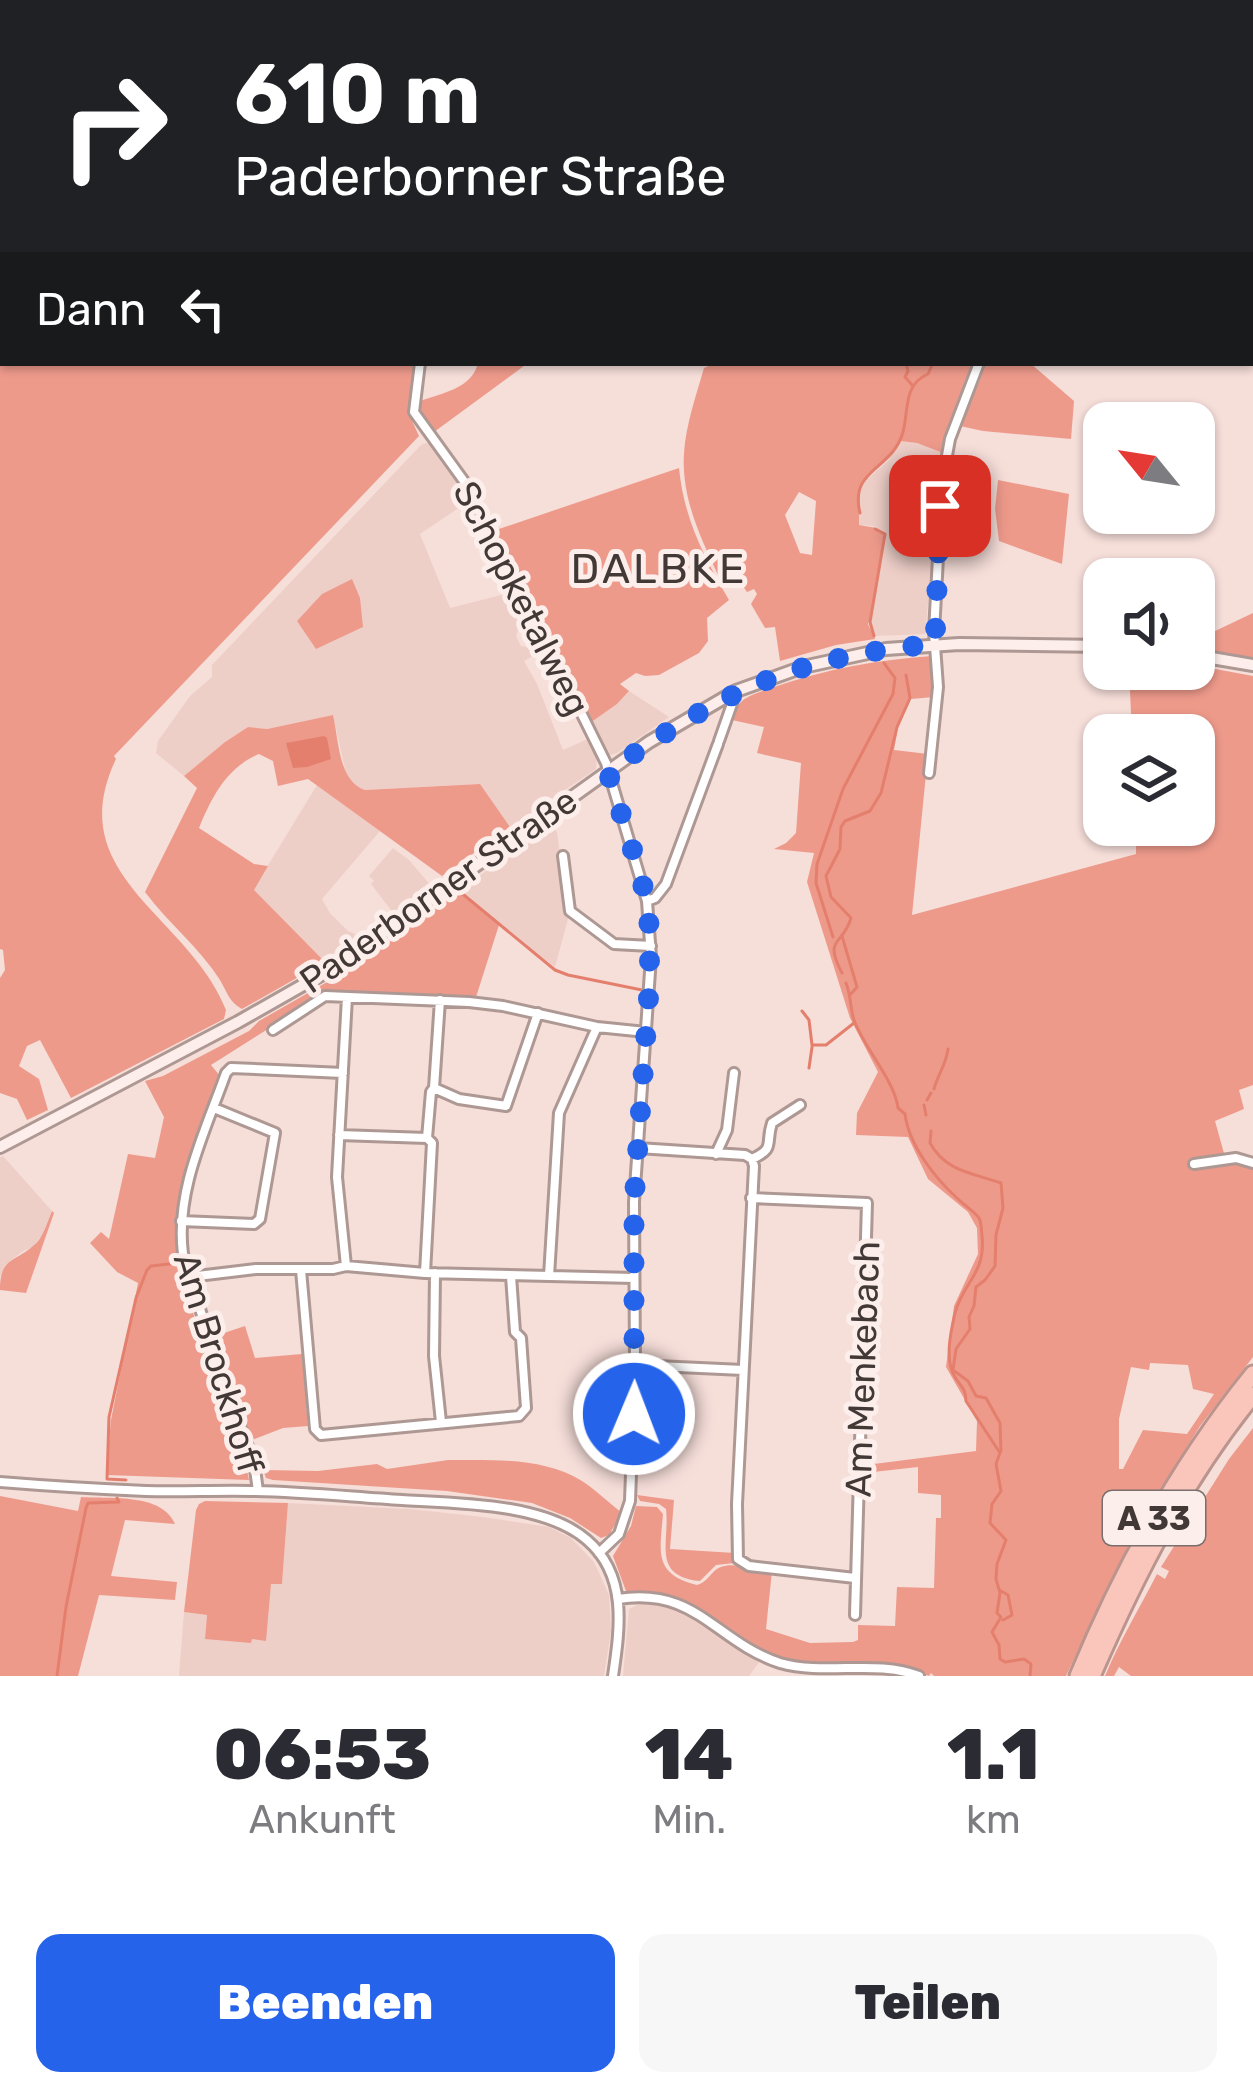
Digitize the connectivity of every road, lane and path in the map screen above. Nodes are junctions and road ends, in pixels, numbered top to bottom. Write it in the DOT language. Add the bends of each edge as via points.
graph roads {
  1 [pos="420,366"];
  2 [pos="979,366"];
  3 [pos="935,644"];
  4 [pos="1083,646"];
  5 [pos="1215,659"];
  6 [pos="1253,665"];
  7 [pos="729,694"];
  8 [pos="608,772"];
  9 [pos="929,773"];
  10 [pos="563,856"];
  11 [pos="647,902"];
  12 [pos="651,946"];
  13 [pos="347,998"];
  14 [pos="440,1000"];
  15 [pos="538,1013"];
  16 [pos="597,1027"];
  17 [pos="273,1030"];
  18 [pos="646,1032"];
  19 [pos="343,1073"];
  20 [pos="734,1073"];
  21 [pos="434,1088"];
  22 [pos="800,1105"];
  23 [pos="214,1108"];
  24 [pos="340,1135"];
  25 [pos="427,1138"];
  26 [pos="0,1147"];
  27 [pos="638,1148"];
  28 [pos="716,1154"];
  29 [pos="752,1159"];
  30 [pos="1253,1163"];
  31 [pos="1194,1164"];
  32 [pos="751,1198"];
  33 [pos="181,1221"];
  34 [pos="346,1266"];
  35 [pos="301,1270"];
  36 [pos="430,1273"];
  37 [pos="511,1276"];
  38 [pos="549,1276"];
  39 [pos="189,1277"];
  40 [pos="634,1278"];
  41 [pos="635,1365"];
  42 [pos="743,1370"];
  43 [pos="1253,1374"];
  44 [pos="1253,1395"];
  45 [pos="441,1422"];
  46 [pos="0,1482"];
  47 [pos="258,1491"];
  48 [pos="599,1553"];
  49 [pos="855,1578"];
  50 [pos="618,1599"];
  51 [pos="855,1615"];
  52 [pos="614,1676"];
  53 [pos="920,1676"];
  54 [pos="1078,1676"];
  55 [pos="1092,1676"];
  1 -- 8 [label="street, Schopketalweg" via="414,412 471,491"];
  2 -- 3 [label="street" via="944,466"];
  3 -- 4 [label="main road, Paderborner Straße"];
  3 -- 7 [label="main road, Paderborner Straße" via="803,667"];
  3 -- 9 [label="street"];
  5 -- 6 [label="main road"];
  7 -- 8 [label="main road, Paderborner Straße"];
  7 -- 11 [label="street" via="671,873"];
  8 -- 11 [label="street, Schopketalweg"];
  8 -- 26 [label="main road, Paderborner Straße" via="313,980"];
  10 -- 12 [label="street" via="570,911 614,944"];
  11 -- 12 [label="street, Schopketalweg"];
  12 -- 18 [label="street, Schopketalweg"];
  13 -- 14 [label="street"];
  13 -- 17 [label="street" via="326,996"];
  13 -- 19 [label="street"];
  14 -- 15 [label="street"];
  14 -- 21 [label="street"];
  15 -- 16 [label="street"];
  15 -- 21 [label="street" via="506,1106"];
  16 -- 18 [label="street"];
  16 -- 38 [label="street" via="559,1113"];
  18 -- 27 [label="street, Schopketalweg"];
  19 -- 23 [label="street, Am Brockhoff" via="233,1067"];
  19 -- 24 [label="street"];
  20 -- 28 [label="street"];
  21 -- 25 [label="street"];
  22 -- 29 [label="street" via="772,1124 770,1146"];
  23 -- 33 [label="street, Am Brockhoff"];
  23 -- 33 [label="street" via="275,1133 260,1219"];
  24 -- 25 [label="street"];
  24 -- 34 [label="street"];
  25 -- 36 [label="street"];
  27 -- 28 [label="street"];
  27 -- 40 [label="street, Schopketalweg"];
  28 -- 29 [label="street"];
  29 -- 32 [label="street"];
  30 -- 31 [label="street"];
  32 -- 42 [label="street"];
  32 -- 49 [label="street, Am Menkebach" via="867,1203"];
  33 -- 39 [label="street, Am Brockhoff"];
  34 -- 35 [label="street"];
  34 -- 36 [label="street"];
  35 -- 39 [label="street"];
  35 -- 45 [label="street" via="317,1433"];
  36 -- 37 [label="street"];
  36 -- 45 [label="street"];
  37 -- 38 [label="street"];
  37 -- 45 [label="street" via="524,1414"];
  38 -- 40 [label="street"];
  39 -- 47 [label="street, Am Brockhoff"];
  40 -- 41 [label="street, Schopketalweg"];
  41 -- 42 [label="street"];
  41 -- 48 [label="street, Schopketalweg" via="628,1514"];
  42 -- 49 [label="street" via="740,1562"];
  43 -- 54 [label="highway, A 33" via="1165,1500"];
  44 -- 55 [label="highway, A 33" via="1173,1512"];
  46 -- 47 [label="street"];
  47 -- 48 [label="street" via="524,1513 567,1526"];
  48 -- 50 [label="street"];
  49 -- 51 [label="street, Am Menkebach"];
  50 -- 52 [label="street"];
  50 -- 53 [label="street" via="674,1601 783,1664"];
}
